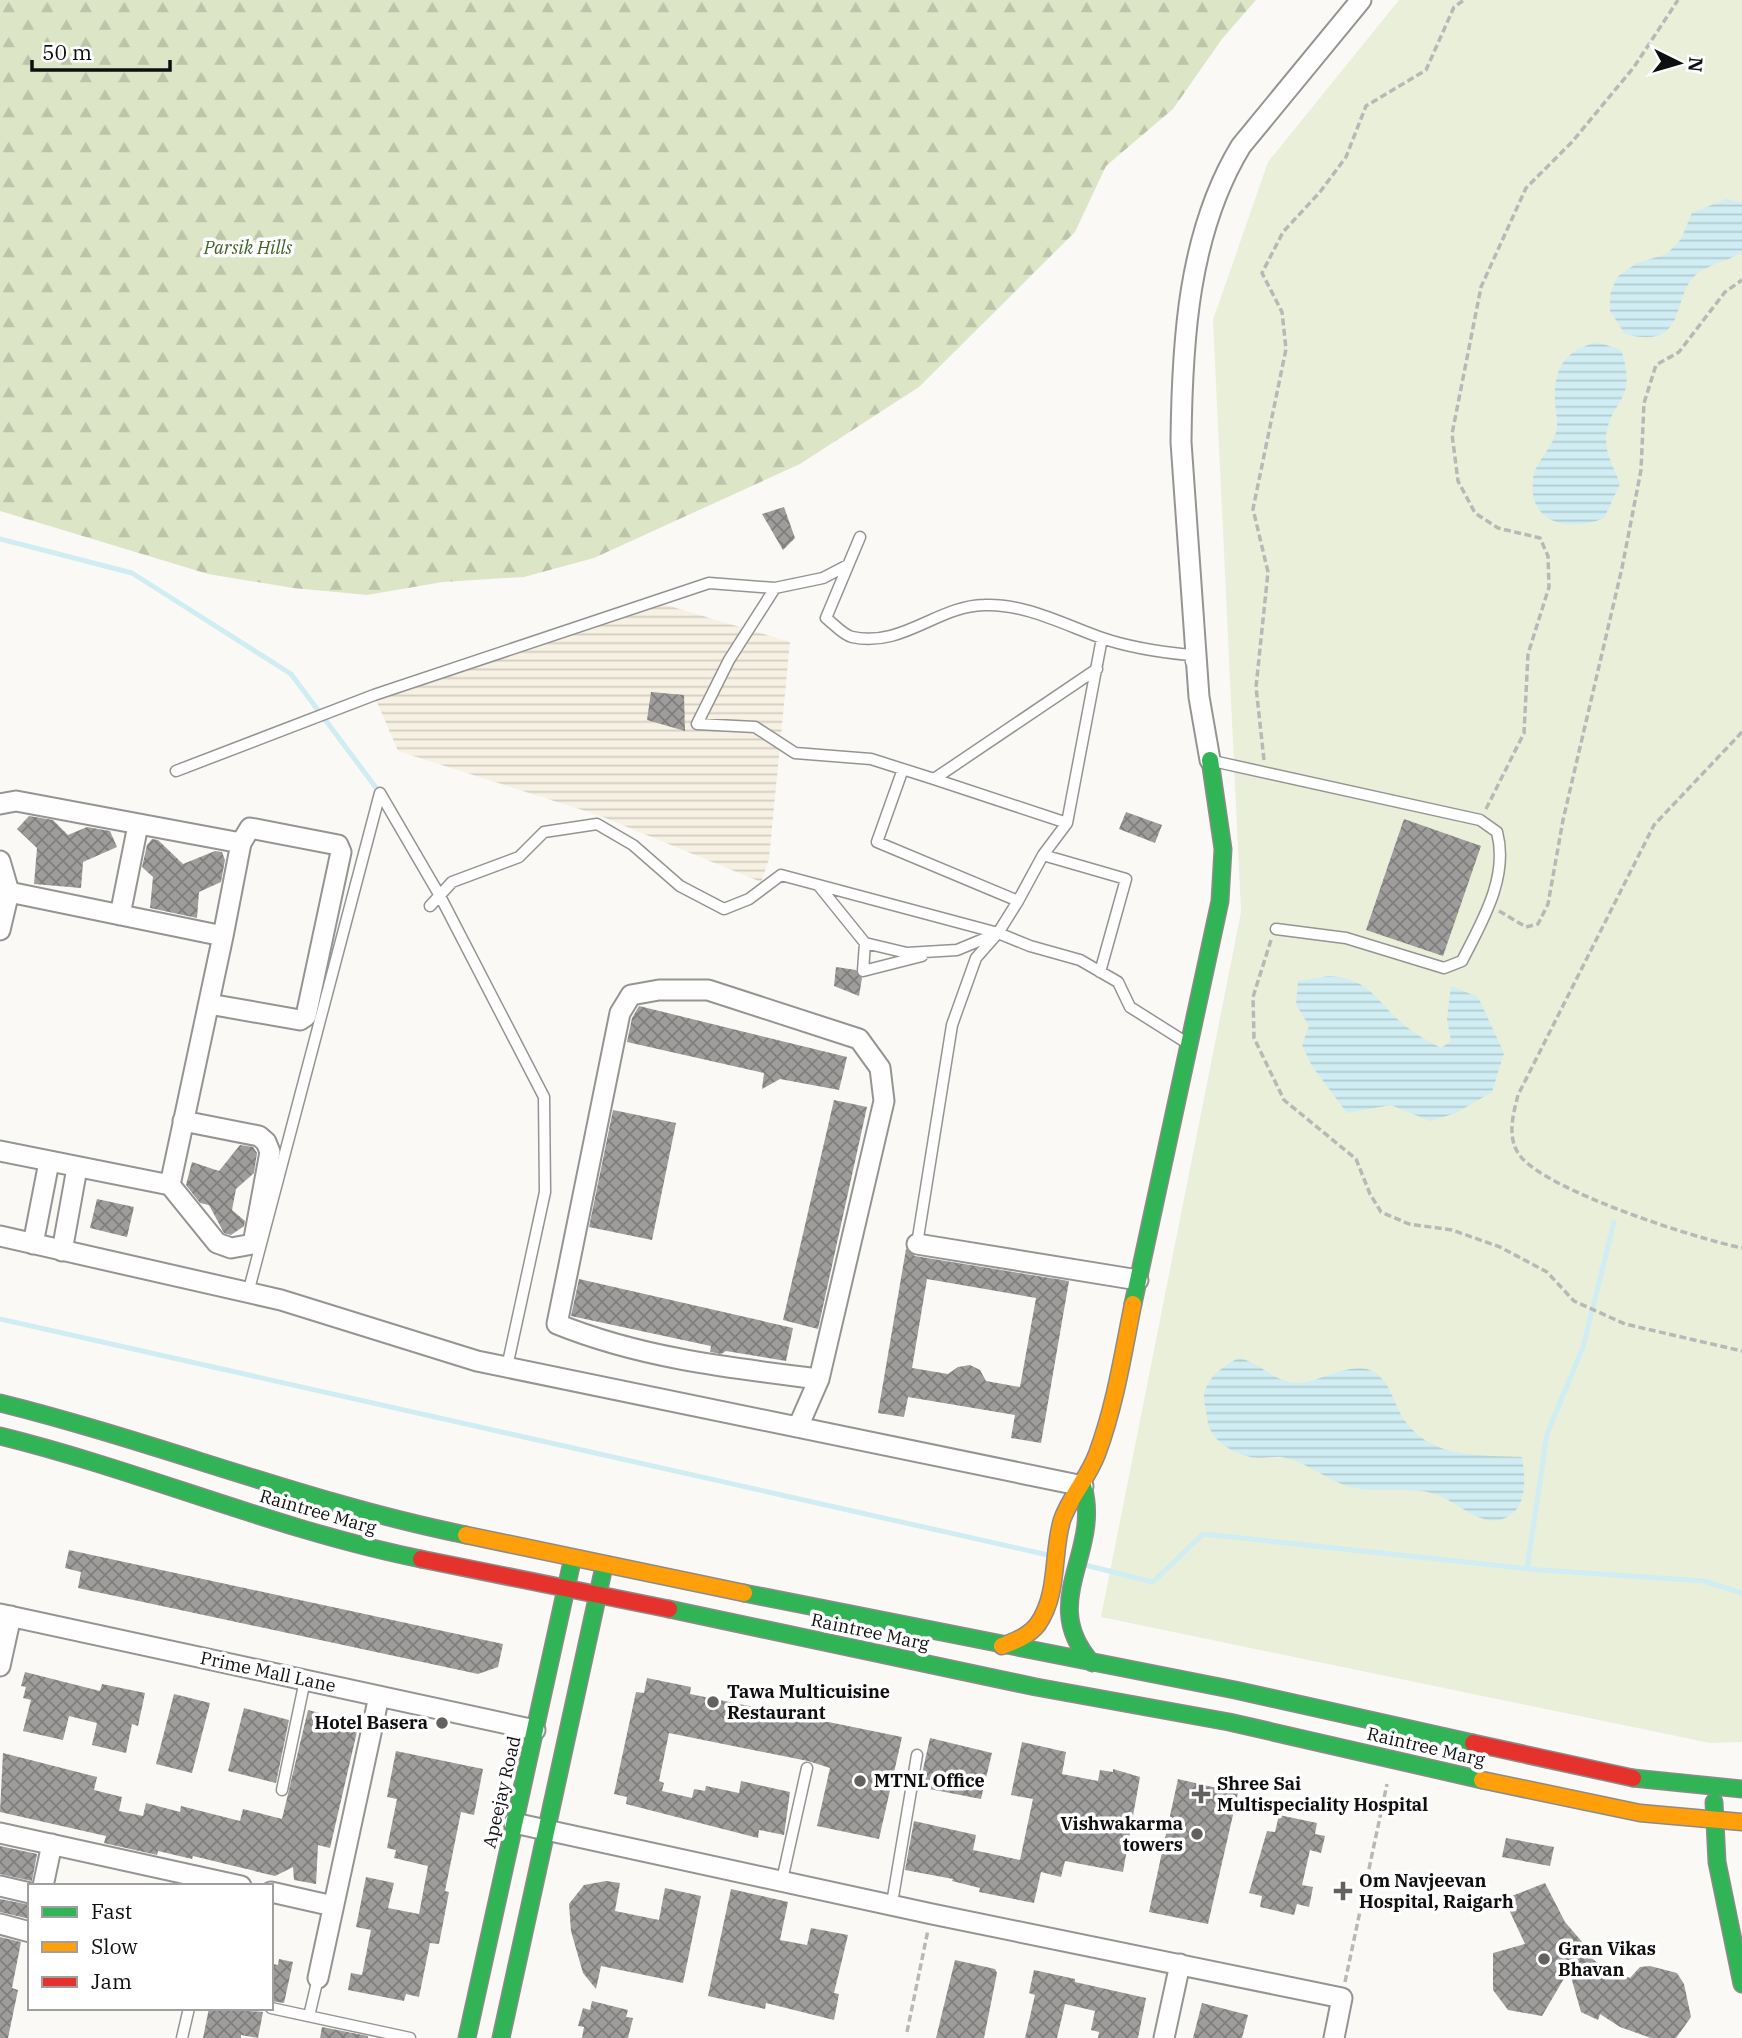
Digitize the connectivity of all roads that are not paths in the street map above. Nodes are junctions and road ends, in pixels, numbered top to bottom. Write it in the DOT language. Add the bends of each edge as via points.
graph roads {
  1 [pos="1360,0"];
  2 [pos="860,537"];
  3 [pos="848,565"];
  4 [pos="775,588"];
  5 [pos="1102,638"];
  6 [pos="1097,669"];
  7 [pos="1210,760"];
  8 [pos="903,769"];
  9 [pos="176,771"];
  10 [pos="934,779"];
  11 [pos="0,804"];
  12 [pos="1067,823"];
  13 [pos="138,825"];
  14 [pos="240,843"];
  15 [pos="1043,855"];
  16 [pos="0,861"];
  17 [pos="819,885"];
  18 [pos="9,892"];
  19 [pos="440,896"];
  20 [pos="1018,901"];
  21 [pos="430,906"];
  22 [pos="120,915"];
  23 [pos="1276,929"];
  24 [pos="0,930"];
  25 [pos="998,933"];
  26 [pos="223,936"];
  27 [pos="865,943"];
  28 [pos="943,951"];
  29 [pos="1100,972"];
  30 [pos="209,1004"];
  31 [pos="1189,1045"];
  32 [pos="183,1121"];
  33 [pos="0,1151"];
  34 [pos="49,1162"];
  35 [pos="78,1168"];
  36 [pos="170,1185"];
  37 [pos="0,1236"];
  38 [pos="33,1244"];
  39 [pos="917,1244"];
  40 [pos="62,1251"];
  41 [pos="1138,1280"];
  42 [pos="248,1293"];
  43 [pos="515,1369"];
  44 [pos="818,1379"];
  45 [pos="0,1403"];
  46 [pos="798,1427"];
  47 [pos="0,1436"];
  48 [pos="1083,1486"];
  49 [pos="573,1555"];
  50 [pos="606,1562"];
  51 [pos="566,1587"];
  52 [pos="598,1594"];
  53 [pos="5,1615"];
  54 [pos="1002,1646"];
  55 [pos="1092,1663"];
  56 [pos="0,1666"];
  57 [pos="305,1680"];
  58 [pos="379,1696"];
  59 [pos="536,1730"];
  60 [pos="917,1755"];
  61 [pos="807,1768"];
  62 [pos="1714,1788"];
  63 [pos="1742,1789"];
  64 [pos="282,1790"];
  65 [pos="1714,1821"];
  66 [pos="1742,1822"];
  67 [pos="514,1823"];
  68 [pos="547,1830"];
  69 [pos="0,1833"];
  70 [pos="52,1844"];
  71 [pos="782,1880"];
  72 [pos="43,1884"];
  73 [pos="232,1884"];
  74 [pos="0,1888"];
  75 [pos="273,1892"];
  76 [pos="28,1895"];
  77 [pos="892,1903"];
  78 [pos="334,1906"];
  79 [pos="0,1924"];
  80 [pos="28,1931"];
  81 [pos="1180,1964"];
  82 [pos="318,1978"];
  83 [pos="1742,1984"];
  84 [pos="273,2008"];
  85 [pos="189,2010"];
  86 [pos="309,2016"];
  87 [pos="388,2036"];
  88 [pos="182,2038"];
  89 [pos="410,2038"];
  90 [pos="467,2038"];
  91 [pos="501,2038"];
  92 [pos="1164,2038"];
  93 [pos="1334,2038"];
  1 -- 7 [label="street" via="1241,146 1225,173 1200,242 1182,391 1181,442 1199,697"];
  2 -- 3 [label="lane"];
  3 -- 4 [label="lane" via="823,578"];
  3 -- 5 [label="lane" via="826,618 850,637 887,638 958,610 985,605 1015,609"];
  4 -- 8 [label="lane" via="729,660 697,724 755,727 795,753 871,759"];
  4 -- 9 [label="lane" via="709,583 309,718"];
  5 -- 6 [label="lane"];
  5 -- 7 [label="lane" via="1136,649 1190,654 1201,758"];
  6 -- 10 [label="lane"];
  6 -- 12 [label="lane"];
  7 -- 23 [label="lane" via="1480,820 1497,832 1501,848 1490,905 1462,961 1444,968 1346,938"];
  7 -- 31 [label="main road" via="1221,828 1220,901"];
  8 -- 10 [label="lane"];
  8 -- 20 [label="lane" via="877,842"];
  10 -- 12 [label="lane"];
  11 -- 13 [label="street" via="16,801"];
  12 -- 15 [label="lane"];
  13 -- 14 [label="street"];
  13 -- 22 [label="street"];
  14 -- 26 [label="street"];
  14 -- 30 [label="street" via="250,828 338,845 341,852 306,1016 300,1020"];
  15 -- 20 [label="lane"];
  15 -- 29 [label="lane" via="1126,879"];
  16 -- 18 [label="street"];
  17 -- 19 [label="lane" via="781,875 750,899 723,909 680,886 634,845 597,824 544,832 519,857 452,882"];
  17 -- 25 [label="lane"];
  17 -- 27 [label="lane"];
  18 -- 22 [label="street"];
  18 -- 24 [label="street"];
  19 -- 21 [label="lane"];
  19 -- 42 [label="lane" via="380,793"];
  19 -- 43 [label="lane" via="544,1097 545,1192"];
  20 -- 25 [label="lane"];
  22 -- 26 [label="street"];
  25 -- 28 [label="lane"];
  25 -- 29 [label="lane" via="1080,960"];
  25 -- 39 [label="lane" via="976,958 952,1025"];
  26 -- 30 [label="street"];
  27 -- 28 [label="lane" via="907,953"];
  27 -- 28 [label="lane" via="863,971"];
  29 -- 31 [label="lane" via="1118,982 1130,1007"];
  30 -- 32 [label="street"];
  31 -- 41 [label="main road"];
  32 -- 36 [label="street"];
  32 -- 36 [label="street" via="259,1136 266,1142 270,1152 253,1244 231,1248 217,1243"];
  33 -- 34 [label="street"];
  34 -- 35 [label="street"];
  34 -- 38 [label="street"];
  35 -- 36 [label="street"];
  35 -- 40 [label="street"];
  37 -- 38 [label="street"];
  38 -- 40 [label="street"];
  39 -- 41 [label="street"];
  40 -- 42 [label="street"];
  41 -- 48 [label="main road" via="1109,1417"];
  42 -- 43 [label="street"];
  43 -- 46 [label="street"];
  44 -- 44 [label="street" via="884,1101 880,1068 859,1039 708,990 631,995 620,1013 558,1324 600,1341 716,1366"];
  44 -- 46 [label="street"];
  45 -- 49 [label="main road, Raintree Marg" via="358,1510"];
  46 -- 48 [label="street"];
  47 -- 51 [label="main road, Raintree Marg" via="349,1542"];
  48 -- 54 [label="main road" via="1068,1505 1045,1610 1035,1628"];
  48 -- 55 [label="main road" via="1089,1510 1066,1615 1077,1648"];
  49 -- 50 [label="main road, Raintree Marg"];
  49 -- 51 [label="main road, Apeejay Road"];
  50 -- 52 [label="main road"];
  50 -- 54 [label="main road, Raintree Marg"];
  51 -- 52 [label="main road, Raintree Marg"];
  51 -- 59 [label="main road, Apeejay Road"];
  52 -- 65 [label="main road, Raintree Marg" via="1036,1687 1229,1722 1640,1813"];
  52 -- 68 [label="main road"];
  53 -- 56 [label="street"];
  53 -- 57 [label="street, Prime Mall Lane"];
  54 -- 55 [label="main road, Raintree Marg"];
  55 -- 62 [label="main road, Raintree Marg" via="1236,1690 1646,1781"];
  57 -- 58 [label="street, Prime Mall Lane"];
  57 -- 64 [label="lane"];
  58 -- 59 [label="street, Prime Mall Lane"];
  58 -- 78 [label="street"];
  59 -- 67 [label="main road, Apeejay Road"];
  60 -- 77 [label="lane"];
  61 -- 71 [label="lane"];
  62 -- 63 [label="main road, Raintree Marg"];
  62 -- 65 [label="main road"];
  65 -- 66 [label="main road, Raintree Marg"];
  65 -- 83 [label="main road" via="1717,1862"];
  67 -- 68 [label="street"];
  67 -- 90 [label="main road, Apeejay Road"];
  68 -- 71 [label="street"];
  68 -- 91 [label="main road"];
  69 -- 70 [label="street"];
  70 -- 72 [label="street"];
  70 -- 73 [label="street"];
  71 -- 77 [label="street"];
  74 -- 76 [label="street"];
  75 -- 78 [label="street"];
  77 -- 81 [label="street"];
  78 -- 82 [label="street"];
  79 -- 80 [label="street"];
  81 -- 92 [label="street"];
  81 -- 93 [label="street" via="1342,1998"];
  82 -- 86 [label="lane"];
  84 -- 86 [label="lane"];
  85 -- 88 [label="lane"];
  86 -- 87 [label="lane"];
  87 -- 89 [label="lane"];
}
